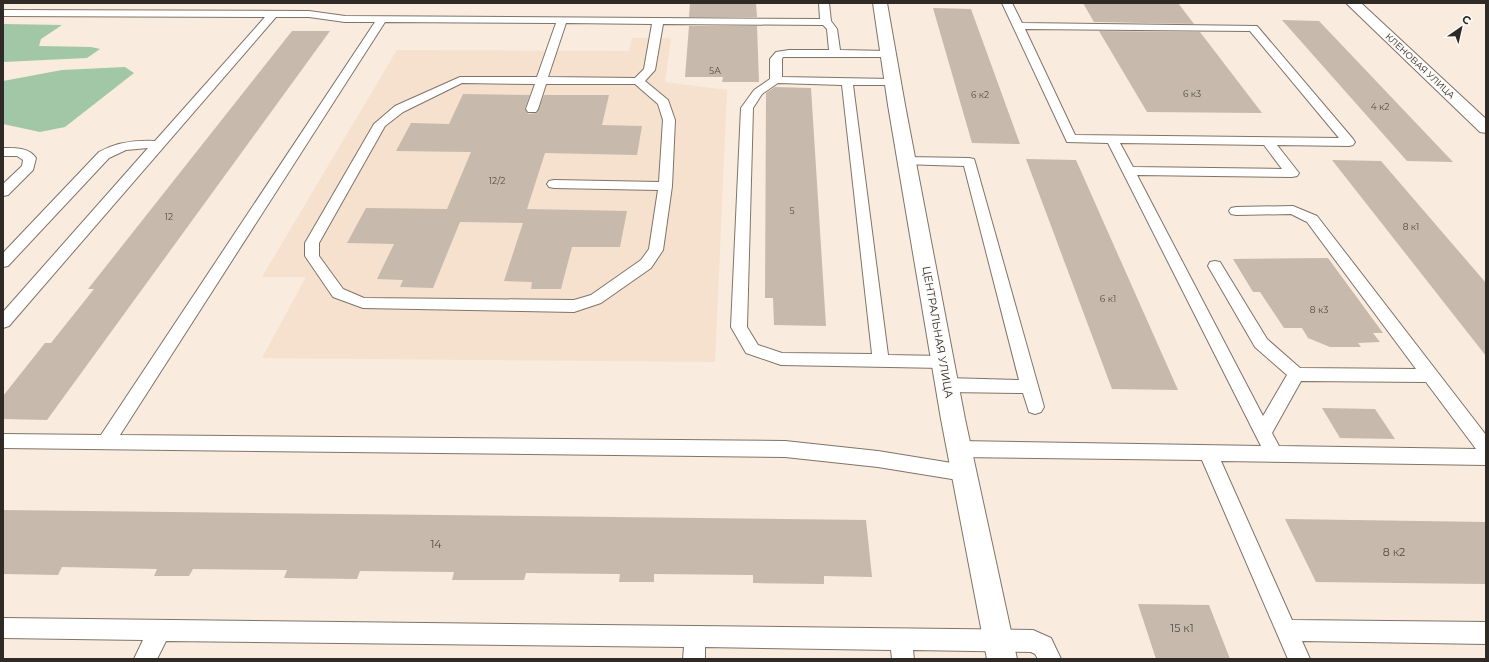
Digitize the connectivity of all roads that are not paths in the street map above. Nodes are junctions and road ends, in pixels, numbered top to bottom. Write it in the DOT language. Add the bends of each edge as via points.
graph roads {
  1 [pos="319,3"];
  2 [pos="824,3"];
  3 [pos="880,3"];
  4 [pos="1006,3"];
  5 [pos="1353,3"];
  6 [pos="3,13"];
  7 [pos="273,14"];
  8 [pos="309,14"];
  9 [pos="382,19"];
  10 [pos="562,20"];
  11 [pos="658,21"];
  12 [pos="826,22"];
  13 [pos="1017,26"];
  14 [pos="835,53"];
  15 [pos="887,54"];
  16 [pos="542,80"];
  17 [pos="776,80"];
  18 [pos="638,81"];
  19 [pos="847,81"];
  20 [pos="892,82"];
  21 [pos="532,109"];
  22 [pos="1486,128"];
  23 [pos="1112,139"];
  24 [pos="1268,141"];
  25 [pos="158,145"];
  26 [pos="3,152"];
  27 [pos="907,162"];
  28 [pos="1129,171"];
  29 [pos="554,184"];
  30 [pos="665,186"];
  31 [pos="3,192"];
  32 [pos="1236,211"];
  33 [pos="3,262"];
  34 [pos="1215,266"];
  35 [pos="3,322"];
  36 [pos="882,361"];
  37 [pos="943,362"];
  38 [pos="1296,374"];
  39 [pos="1431,376"];
  40 [pos="947,385"];
  41 [pos="1029,387"];
  42 [pos="1034,407"];
  43 [pos="1263,433"];
  44 [pos="3,441"];
  45 [pos="106,442"];
  46 [pos="959,449"];
  47 [pos="1486,449"];
  48 [pos="1208,453"];
  49 [pos="1274,454"];
  50 [pos="1486,457"];
  51 [pos="964,473"];
  52 [pos="3,628"];
  53 [pos="1286,630"];
  54 [pos="159,631"];
  55 [pos="1486,633"];
  56 [pos="695,638"];
  57 [pos="902,650"];
  58 [pos="1000,650"];
  59 [pos="145,659"];
  60 [pos="694,659"];
  61 [pos="1050,659"];
  62 [pos="1299,659"];
  1 -- 8 [label="lane"];
  2 -- 12 [label="lane"];
  3 -- 15 [label="street, ЦЕНТРАЛЬНАЯ УЛИЦА"];
  4 -- 13 [label="lane"];
  5 -- 22 [label="street, КЛЕНОВАЯ УЛИЦА"];
  6 -- 7 [label="lane"];
  7 -- 8 [label="lane"];
  7 -- 25 [label="lane"];
  8 -- 9 [label="lane" via="345,19"];
  9 -- 10 [label="lane"];
  9 -- 45 [label="lane"];
  10 -- 11 [label="lane"];
  10 -- 16 [label="lane"];
  11 -- 12 [label="lane"];
  11 -- 18 [label="lane" via="649,70"];
  12 -- 14 [label="lane" via="832,29"];
  13 -- 23 [label="lane" via="1071,139"];
  13 -- 24 [label="lane" via="1253,28 1348,142"];
  14 -- 15 [label="lane"];
  14 -- 17 [label="lane" via="780,54 776,59"];
  15 -- 20 [label="street, ЦЕНТРАЛЬНАЯ УЛИЦА"];
  16 -- 18 [label="lane"];
  16 -- 21 [label="lane"];
  16 -- 30 [label="lane" via="460,80 399,109 380,124 312,243 312,256 338,293 364,303 574,306 596,299 646,264 656,250"];
  17 -- 19 [label="lane"];
  17 -- 36 [label="lane" via="758,92 747,108 740,327 752,349 781,359"];
  18 -- 30 [label="lane" via="664,103 669,120"];
  19 -- 20 [label="lane"];
  19 -- 36 [label="lane"];
  20 -- 27 [label="street, ЦЕНТРАЛЬНАЯ УЛИЦА"];
  23 -- 24 [label="lane"];
  23 -- 28 [label="lane"];
  24 -- 28 [label="lane" via="1292,173"];
  25 -- 33 [label="lane" via="131,144 104,155"];
  25 -- 35 [label="lane"];
  26 -- 31 [label="lane" via="19,152 30,158 28,167"];
  27 -- 37 [label="street, ЦЕНТРАЛЬНАЯ УЛИЦА"];
  27 -- 41 [label="lane" via="969,162"];
  28 -- 43 [label="lane"];
  29 -- 30 [label="lane"];
  32 -- 39 [label="lane" via="1293,210 1312,219"];
  34 -- 38 [label="lane" via="1261,343"];
  36 -- 37 [label="lane"];
  37 -- 40 [label="street, ЦЕНТРАЛЬНАЯ УЛИЦА"];
  38 -- 39 [label="lane"];
  38 -- 43 [label="lane"];
  39 -- 47 [label="lane"];
  40 -- 41 [label="lane"];
  40 -- 46 [label="street, ЦЕНТРАЛЬНАЯ УЛИЦА"];
  41 -- 42 [label="lane"];
  43 -- 49 [label="lane"];
  44 -- 45 [label="lane"];
  45 -- 51 [label="lane" via="785,449 878,459"];
  46 -- 48 [label="lane"];
  46 -- 51 [label="street, ЦЕНТРАЛЬНАЯ УЛИЦА"];
  48 -- 49 [label="lane"];
  48 -- 53 [label="lane"];
  49 -- 50 [label="lane"];
  51 -- 58 [label="street, ЦЕНТРАЛЬНАЯ УЛИЦА"];
  52 -- 54 [label="lane"];
  53 -- 55 [label="lane"];
  53 -- 62 [label="lane"];
  54 -- 56 [label="lane"];
  54 -- 59 [label="lane"];
  56 -- 57 [label="lane"];
  56 -- 60 [label="lane"];
  57 -- 58 [label="lane"];
  58 -- 61 [label="lane" via="1033,641 1043,646"];
}
